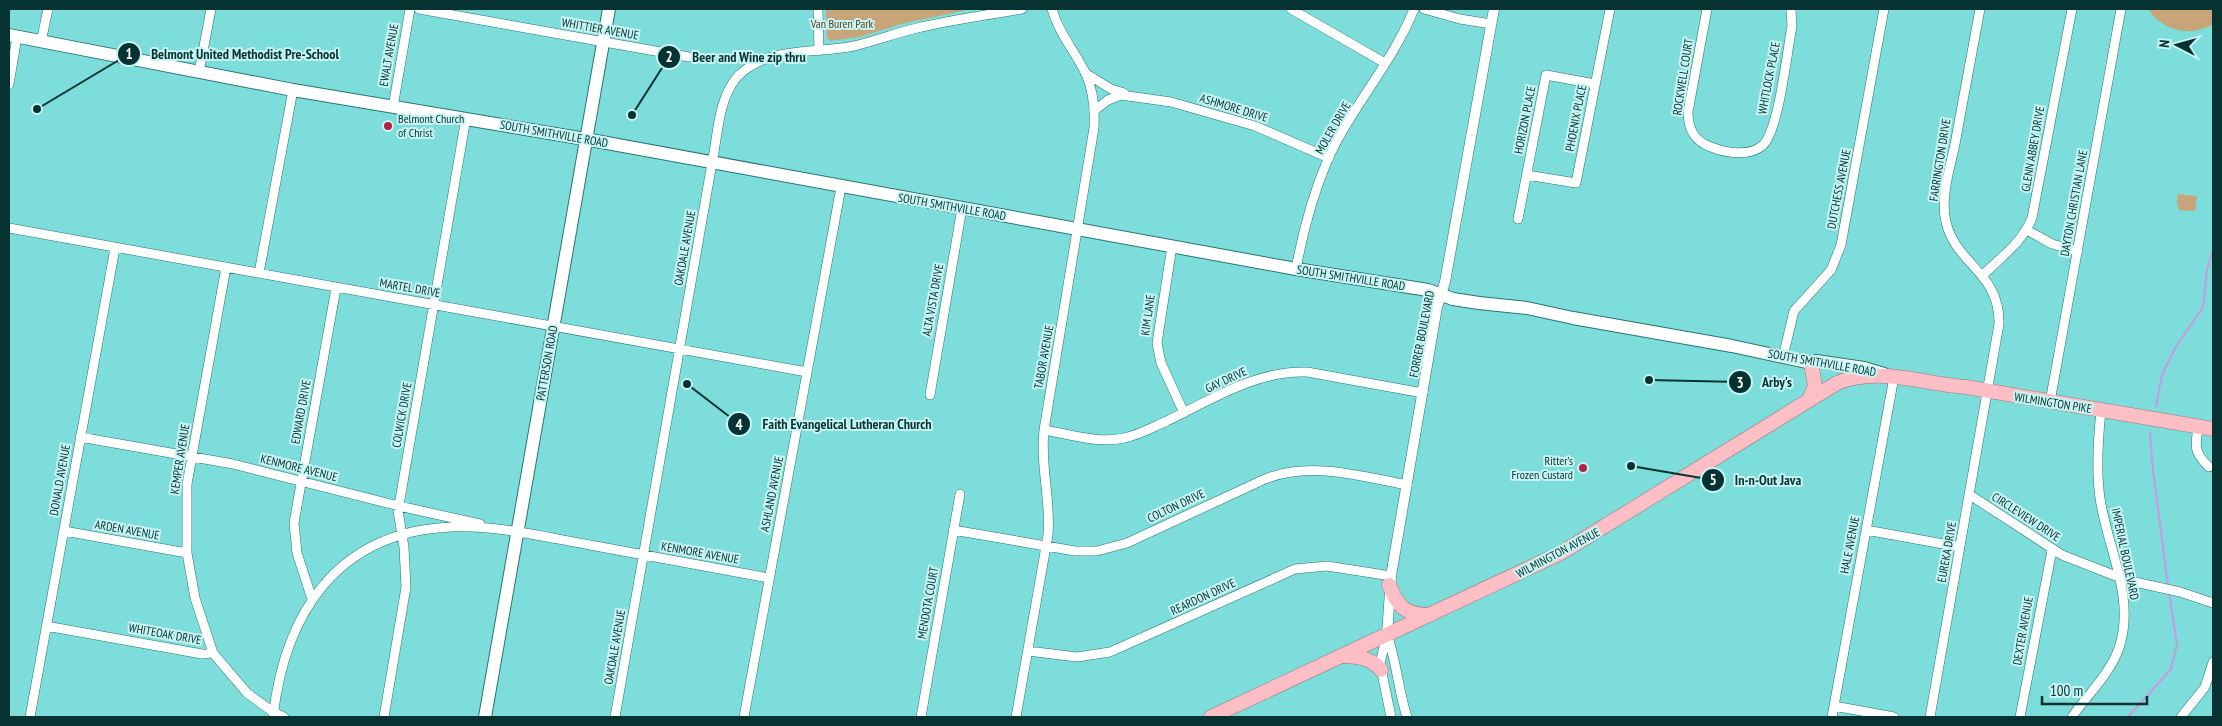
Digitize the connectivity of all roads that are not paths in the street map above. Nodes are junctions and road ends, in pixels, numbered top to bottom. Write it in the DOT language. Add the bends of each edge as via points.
graph roads {
  1 [pos="48,9"];
  2 [pos="211,9"];
  3 [pos="410,9"];
  4 [pos="419,9"];
  5 [pos="609,9"];
  6 [pos="818,9"];
  7 [pos="1022,9"];
  8 [pos="1052,9"];
  9 [pos="1291,9"];
  10 [pos="1414,9"];
  11 [pos="1424,9"];
  12 [pos="1494,9"];
  13 [pos="1610,9"];
  14 [pos="1707,9"];
  15 [pos="1791,9"];
  16 [pos="1884,9"];
  17 [pos="1980,9"];
  18 [pos="2072,9"];
  19 [pos="2122,9"];
  20 [pos="1491,24"];
  21 [pos="13,36"];
  22 [pos="42,42"];
  23 [pos="603,42"];
  24 [pos="819,51"];
  25 [pos="689,57"];
  26 [pos="1385,63"];
  27 [pos="199,72"];
  28 [pos="1085,73"];
  29 [pos="9,84"];
  30 [pos="1595,84"];
  31 [pos="293,90"];
  32 [pos="1127,94"];
  33 [pos="392,107"];
  34 [pos="1095,110"];
  35 [pos="466,118"];
  36 [pos="585,139"];
  37 [pos="1760,147"];
  38 [pos="1329,158"];
  39 [pos="712,163"];
  40 [pos="1527,175"];
  41 [pos="840,186"];
  42 [pos="962,208"];
  43 [pos="1518,219"];
  44 [pos="9,228"];
  45 [pos="1076,229"];
  46 [pos="2027,230"];
  47 [pos="1172,246"];
  48 [pos="115,248"];
  49 [pos="2078,251"];
  50 [pos="226,268"];
  51 [pos="1296,269"];
  52 [pos="258,273"];
  53 [pos="1982,275"];
  54 [pos="336,288"];
  55 [pos="1441,294"];
  56 [pos="433,305"];
  57 [pos="554,326"];
  58 [pos="680,350"];
  59 [pos="1783,357"];
  60 [pos="1811,363"];
  61 [pos="807,372"];
  62 [pos="1894,377"];
  63 [pos="1988,391"];
  64 [pos="1423,393"];
  65 [pos="930,395"];
  66 [pos="1809,400"];
  67 [pos="2050,402"];
  68 [pos="2101,411"];
  69 [pos="1184,413"];
  70 [pos="2198,427"];
  71 [pos="2213,429"];
  72 [pos="1044,430"];
  73 [pos="80,437"];
  74 [pos="191,457"];
  75 [pos="2209,467"];
  76 [pos="301,482"];
  77 [pos="1407,485"];
  78 [pos="960,494"];
  79 [pos="1970,495"];
  80 [pos="399,506"];
  81 [pos="954,530"];
  82 [pos="1866,530"];
  83 [pos="64,531"];
  84 [pos="514,531"];
  85 [pos="401,535"];
  86 [pos="1046,546"];
  87 [pos="1960,547"];
  88 [pos="2052,550"];
  89 [pos="187,553"];
  90 [pos="644,555"];
  91 [pos="2120,577"];
  92 [pos="769,578"];
  93 [pos="1390,581"];
  94 [pos="312,599"];
  95 [pos="2213,602"];
  96 [pos="1430,615"];
  97 [pos="46,626"];
  98 [pos="1387,635"];
  99 [pos="1028,651"];
  100 [pos="213,653"];
  101 [pos="1342,656"];
  102 [pos="2213,662"];
  103 [pos="1381,670"];
  104 [pos="1834,706"];
  105 [pos="273,715"];
  106 [pos="30,717"];
  107 [pos="284,717"];
  108 [pos="384,717"];
  109 [pos="485,717"];
  110 [pos="615,717"];
  111 [pos="744,717"];
  112 [pos="921,717"];
  113 [pos="1016,717"];
  114 [pos="1211,717"];
  115 [pos="1391,717"];
  116 [pos="1407,717"];
  117 [pos="1832,717"];
  118 [pos="1894,717"];
  119 [pos="1930,717"];
  120 [pos="2020,717"];
  121 [pos="2072,717"];
  122 [pos="2181,717"];
  1 -- 22 [label="street"];
  2 -- 27 [label="street"];
  3 -- 33 [label="street, EWALT AVENUE"];
  4 -- 23 [label="street, WHITTIER AVENUE"];
  5 -- 23 [label="main road, PATTERSON ROAD"];
  6 -- 24 [label="street"];
  7 -- 24 [label="street, OAKDALE AVENUE"];
  8 -- 28 [label="street, TABOR AVENUE" via="1063,39"];
  9 -- 26 [label="street"];
  10 -- 26 [label="street, MOLER DRIVE"];
  11 -- 20 [label="street"];
  12 -- 20 [label="street, FORRER BOULEVARD"];
  13 -- 30 [label="street, PHOENIX PLACE"];
  14 -- 37 [label="street, ROCKWELL COURT" via="1688,112 1691,130 1699,141 1715,149 1747,152"];
  15 -- 37 [label="street, WHITLOCK PLACE" via="1792,26 1772,132"];
  16 -- 59 [label="street, DUTCHESS AVENUE" via="1841,245 1831,270 1794,311"];
  17 -- 53 [label="street, FARRINGTON DRIVE" via="1944,211 1954,240"];
  18 -- 46 [label="street, GLENN ABBEY DRIVE"];
  19 -- 49 [label="street, DAYTON CHRISTIAN LANE"];
  20 -- 55 [label="street, FORRER BOULEVARD"];
  21 -- 22 [label="main road, SOUTH SMITHVILLE ROAD"];
  21 -- 29 [label="street"];
  22 -- 27 [label="main road, SOUTH SMITHVILLE ROAD"];
  23 -- 25 [label="street, WHITTIER AVENUE"];
  23 -- 36 [label="main road, PATTERSON ROAD"];
  24 -- 39 [label="street, OAKDALE AVENUE" via="763,60 737,77 723,107"];
  26 -- 38 [label="street, MOLER DRIVE"];
  27 -- 31 [label="main road, SOUTH SMITHVILLE ROAD"];
  28 -- 32 [label="street, ASHMORE DRIVE" via="1111,89"];
  28 -- 34 [label="street, TABOR AVENUE"];
  30 -- 40 [label="street, PHOENIX PLACE" via="1576,183"];
  30 -- 40 [label="street, HORIZON PLACE" via="1546,75"];
  31 -- 33 [label="main road, SOUTH SMITHVILLE ROAD"];
  31 -- 52 [label="street"];
  32 -- 34 [label="street" via="1115,96"];
  32 -- 38 [label="street, ASHMORE DRIVE" via="1234,119"];
  33 -- 35 [label="main road, SOUTH SMITHVILLE ROAD"];
  34 -- 45 [label="street, TABOR AVENUE"];
  35 -- 36 [label="main road, SOUTH SMITHVILLE ROAD"];
  35 -- 56 [label="street, COLWICK DRIVE"];
  36 -- 39 [label="main road, SOUTH SMITHVILLE ROAD"];
  36 -- 57 [label="main road, PATTERSON ROAD"];
  38 -- 51 [label="street, MOLER DRIVE" via="1305,226"];
  39 -- 41 [label="main road, SOUTH SMITHVILLE ROAD"];
  39 -- 58 [label="street, OAKDALE AVENUE"];
  40 -- 43 [label="street, HORIZON PLACE"];
  41 -- 42 [label="main road, SOUTH SMITHVILLE ROAD"];
  41 -- 61 [label="street, ASHLAND AVENUE"];
  42 -- 45 [label="main road, SOUTH SMITHVILLE ROAD"];
  42 -- 65 [label="street, ALTA VISTA DRIVE"];
  44 -- 48 [label="street, MARTEL DRIVE"];
  45 -- 47 [label="main road, SOUTH SMITHVILLE ROAD"];
  45 -- 72 [label="street, TABOR AVENUE"];
  46 -- 49 [label="street" via="2052,244"];
  46 -- 53 [label="street, GLENN ABBEY DRIVE" via="2018,243"];
  47 -- 51 [label="main road, SOUTH SMITHVILLE ROAD"];
  47 -- 69 [label="street, KIM LANE" via="1157,343 1161,363"];
  48 -- 50 [label="street, MARTEL DRIVE"];
  48 -- 73 [label="street, DONALD AVENUE"];
  49 -- 67 [label="street, DAYTON CHRISTIAN LANE"];
  50 -- 52 [label="street, MARTEL DRIVE"];
  50 -- 74 [label="street, KEMPER AVENUE"];
  51 -- 55 [label="main road, SOUTH SMITHVILLE ROAD"];
  52 -- 54 [label="street, MARTEL DRIVE"];
  53 -- 63 [label="street, FARRINGTON DRIVE" via="1995,296 1999,314"];
  54 -- 56 [label="street, MARTEL DRIVE"];
  54 -- 76 [label="street, EDWARD DRIVE"];
  55 -- 59 [label="main road, SOUTH SMITHVILLE ROAD"];
  55 -- 64 [label="street, FORRER BOULEVARD"];
  56 -- 57 [label="street, MARTEL DRIVE"];
  56 -- 80 [label="street, COLWICK DRIVE"];
  57 -- 58 [label="street, MARTEL DRIVE"];
  57 -- 84 [label="main road, PATTERSON ROAD"];
  58 -- 61 [label="street, MARTEL DRIVE"];
  58 -- 90 [label="street, OAKDALE AVENUE"];
  59 -- 60 [label="main road, SOUTH SMITHVILLE ROAD"];
  60 -- 62 [label="main road, SOUTH SMITHVILLE ROAD" via="1864,368"];
  60 -- 66 [label="main road" via="1815,386"];
  61 -- 92 [label="street, ASHLAND AVENUE"];
  62 -- 63 [label="main road, WILMINGTON PIKE"];
  62 -- 66 [label="main road, WILMINGTON AVENUE" via="1848,378"];
  62 -- 82 [label="street, HALE AVENUE"];
  63 -- 67 [label="main road, WILMINGTON PIKE"];
  63 -- 79 [label="street, EUREKA DRIVE"];
  64 -- 69 [label="street, GAY DRIVE" via="1307,372 1290,372 1263,377"];
  64 -- 77 [label="street, FORRER BOULEVARD"];
  66 -- 96 [label="main road, WILMINGTON AVENUE" via="1562,553"];
  67 -- 68 [label="main road, WILMINGTON PIKE"];
  68 -- 70 [label="main road, WILMINGTON PIKE"];
  68 -- 91 [label="street, IMPERIAL BOULEVARD" via="2098,440 2100,497"];
  69 -- 72 [label="street, GAY DRIVE" via="1124,438 1104,440"];
  70 -- 71 [label="main road, WILMINGTON PIKE"];
  70 -- 75 [label="street" via="2198,457"];
  72 -- 86 [label="street, TABOR AVENUE" via="1042,458 1049,522"];
  73 -- 74 [label="street, KENMORE AVENUE"];
  73 -- 83 [label="street, DONALD AVENUE"];
  74 -- 76 [label="street, KENMORE AVENUE"];
  74 -- 89 [label="street, KEMPER AVENUE" via="185,508"];
  76 -- 80 [label="street, KENMORE AVENUE"];
  76 -- 94 [label="street, EDWARD DRIVE" via="295,515 295,539"];
  77 -- 86 [label="street, COLTON DRIVE" via="1325,470 1288,471 1265,478 1113,548 1087,552"];
  77 -- 93 [label="street, FORRER BOULEVARD"];
  78 -- 81 [label="street, MENDOTA COURT"];
  79 -- 87 [label="street, EUREKA DRIVE"];
  79 -- 88 [label="street, CIRCLEVIEW DRIVE"];
  80 -- 84 [label="street, KENMORE AVENUE"];
  80 -- 85 [label="street, COLWICK DRIVE"];
  81 -- 86 [label="street, COLTON DRIVE"];
  81 -- 112 [label="street, MENDOTA COURT"];
  82 -- 87 [label="street"];
  82 -- 104 [label="street, HALE AVENUE"];
  83 -- 89 [label="street, ARDEN AVENUE"];
  83 -- 97 [label="street, DONALD AVENUE"];
  84 -- 85 [label="street, KENMORE AVENUE" via="450,527"];
  84 -- 90 [label="street, KENMORE AVENUE"];
  84 -- 109 [label="main road, PATTERSON ROAD"];
  85 -- 94 [label="street, KENMORE AVENUE" via="364,551 345,564"];
  85 -- 108 [label="street, COLWICK DRIVE" via="406,586"];
  86 -- 99 [label="street, TABOR AVENUE"];
  87 -- 119 [label="street, EUREKA DRIVE"];
  88 -- 91 [label="street, CIRCLEVIEW DRIVE"];
  88 -- 120 [label="street, DEXTER AVENUE"];
  89 -- 100 [label="street, KEMPER AVENUE" via="195,598"];
  90 -- 92 [label="street, KENMORE AVENUE"];
  90 -- 110 [label="street, OAKDALE AVENUE"];
  91 -- 95 [label="street, CIRCLEVIEW DRIVE"];
  91 -- 121 [label="street, IMPERIAL BOULEVARD" via="2124,623 2119,648 2107,671"];
  92 -- 111 [label="street, ASHLAND AVENUE"];
  93 -- 96 [label="main road" via="1396,601 1402,608 1411,613"];
  93 -- 98 [label="street, FORRER BOULEVARD"];
  93 -- 99 [label="street, REARDON DRIVE" via="1327,566 1295,569 1110,652 1077,657"];
  94 -- 105 [label="street, KENMORE AVENUE" via="286,650 275,692"];
  96 -- 98 [label="main road, WILMINGTON AVENUE"];
  97 -- 100 [label="street, WHITEOAK DRIVE" via="202,654"];
  97 -- 106 [label="street, DONALD AVENUE"];
  98 -- 101 [label="main road, WILMINGTON AVENUE"];
  98 -- 103 [label="street, FORRER BOULEVARD"];
  98 -- 116 [label="street, FORRER BOULEVARD"];
  99 -- 113 [label="street, TABOR AVENUE"];
  100 -- 105 [label="street, WHITEOAK DRIVE" via="247,693"];
  101 -- 103 [label="main road" via="1363,658"];
  101 -- 114 [label="main road, WILMINGTON AVENUE"];
  102 -- 122 [label="street" via="2205,688"];
  103 -- 115 [label="street, FORRER BOULEVARD"];
  104 -- 117 [label="street, HALE AVENUE"];
  104 -- 118 [label="street"];
  105 -- 107 [label="street, WHITEOAK DRIVE"];
}
